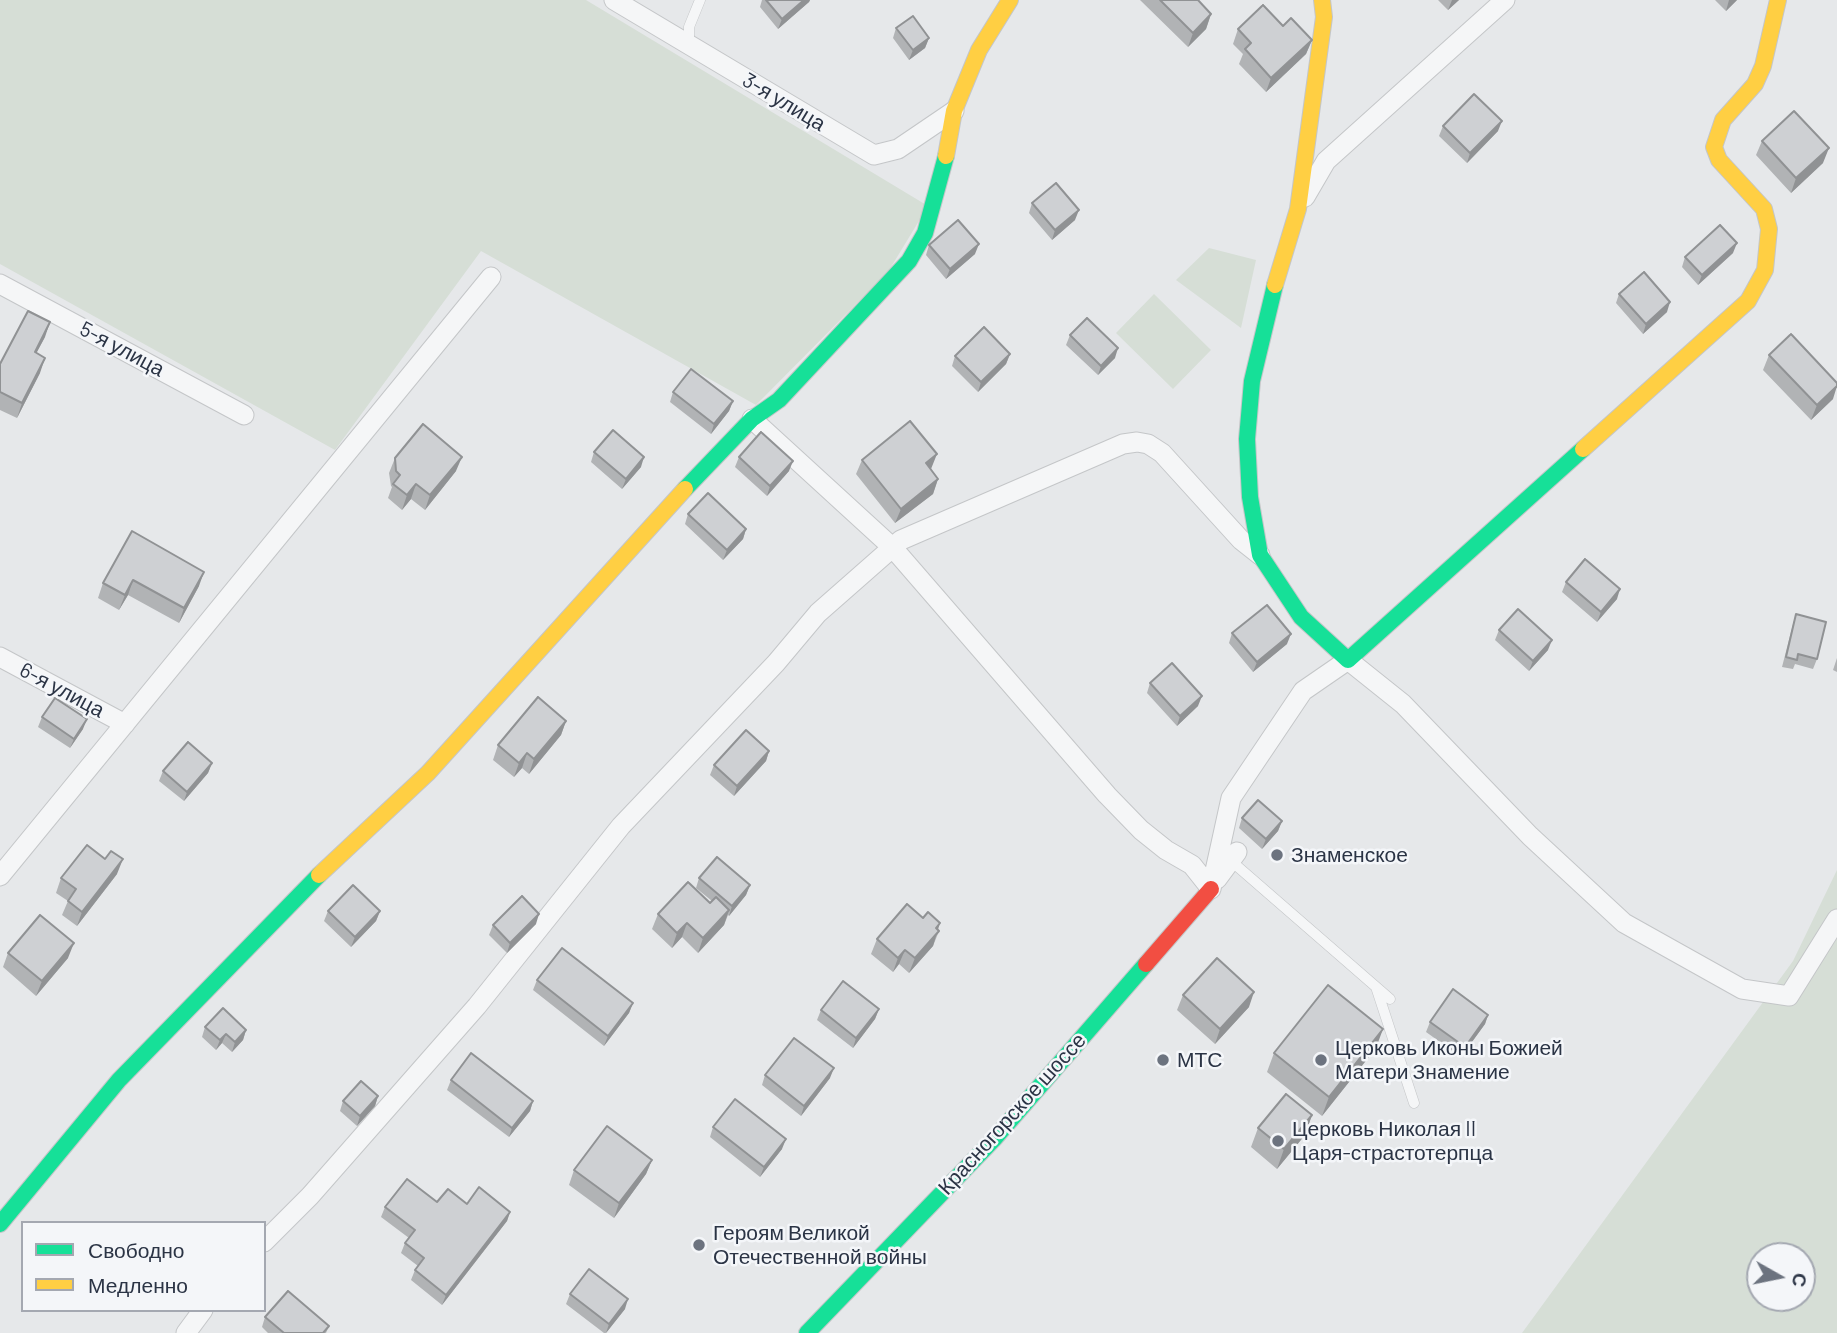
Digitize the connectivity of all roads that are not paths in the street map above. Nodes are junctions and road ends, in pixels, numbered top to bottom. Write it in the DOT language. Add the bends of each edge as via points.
graph roads {
  1 [pos="614,0"];
  2 [pos="700,0"];
  3 [pos="1010,0"];
  4 [pos="1322,0"];
  5 [pos="1505,0"];
  6 [pos="1778,0"];
  7 [pos="689,46"];
  8 [pos="954,111"];
  9 [pos="1297,209"];
  10 [pos="491,277"];
  11 [pos="0,284"];
  12 [pos="244,415"];
  13 [pos="752,419"];
  14 [pos="893,548"];
  15 [pos="1260,555"];
  16 [pos="0,657"];
  17 [pos="1348,660"];
  18 [pos="125,724"];
  19 [pos="1234,856"];
  20 [pos="0,876"];
  21 [pos="1211,889"];
  22 [pos="1837,919"];
  23 [pos="1375,985"];
  24 [pos="1390,999"];
  25 [pos="1414,1103"];
  26 [pos="0,1224"];
  27 [pos="266,1240"];
  28 [pos="202,1312"];
  29 [pos="186,1333"];
  30 [pos="807,1333"];
  1 -- 7 [label="street, 3-я улица"];
  2 -- 7 [label="lane" via="689,27"];
  3 -- 8 [label="street" via="979,50"];
  4 -- 9 [label="street" via="1324,17"];
  5 -- 9 [label="street" via="1326,161"];
  6 -- 17 [label="street" via="1763,66 1755,84 1723,120 1714,147 1719,160 1763,209 1769,229 1765,270 1748,301"];
  7 -- 8 [label="street, 3-я улица" via="874,155 898,149"];
  8 -- 13 [label="street" via="925,233 909,261 779,400"];
  9 -- 15 [label="street" via="1252,381 1247,439"];
  10 -- 18 [label="street"];
  11 -- 12 [label="street, 5-я улица"];
  13 -- 14 [label="street"];
  13 -- 26 [label="street" via="555,629 428,774 309,883 119,1080"];
  14 -- 15 [label="street" via="901,540 1137,442 1162,453"];
  14 -- 21 [label="street" via="1107,795 1141,830 1192,865"];
  14 -- 27 [label="street" via="818,613 621,826 477,1006"];
  15 -- 17 [label="street" via="1301,617"];
  16 -- 18 [label="street, 6-я улица"];
  17 -- 21 [label="street" via="1303,691 1231,797"];
  17 -- 22 [label="street" via="1403,704 1530,836 1624,923 1742,989 1789,996"];
  18 -- 20 [label="street"];
  19 -- 21 [label="street"];
  19 -- 23 [label="lane"];
  21 -- 30 [label="street, Красногорское шоссе" via="993,1139"];
  23 -- 24 [label="lane"];
  23 -- 25 [label="lane"];
  28 -- 29 [label="street"];
}
